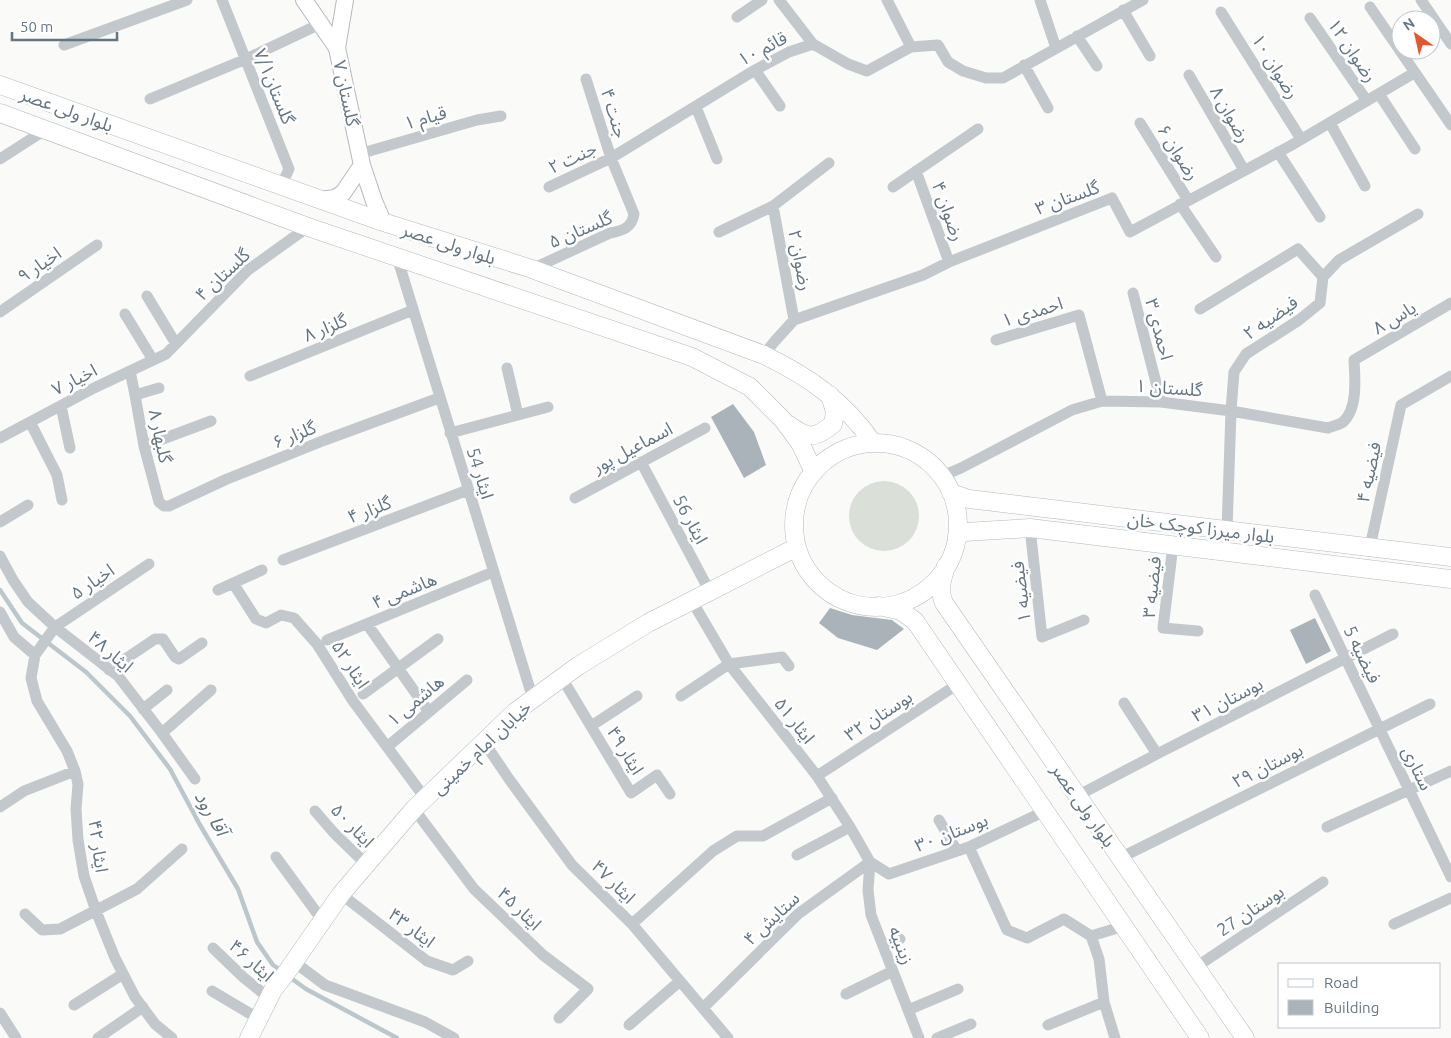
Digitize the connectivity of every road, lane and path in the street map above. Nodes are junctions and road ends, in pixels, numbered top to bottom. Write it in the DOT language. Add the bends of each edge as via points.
graph roads {
  1 [pos="187,0"];
  2 [pos="222,0"];
  3 [pos="304,0"];
  4 [pos="345,0"];
  5 [pos="762,0"];
  6 [pos="780,0"];
  7 [pos="888,0"];
  8 [pos="1040,0"];
  9 [pos="1143,0"];
  10 [pos="1421,0"];
  11 [pos="1370,7"];
  12 [pos="1123,10"];
  13 [pos="1221,12"];
  14 [pos="737,17"];
  15 [pos="1310,18"];
  16 [pos="320,24"];
  17 [pos="1078,36"];
  18 [pos="813,44"];
  19 [pos="1451,44"];
  20 [pos="64,45"];
  21 [pos="912,47"];
  22 [pos="337,48"];
  23 [pos="1056,48"];
  24 [pos="1150,56"];
  25 [pos="246,59"];
  26 [pos="1024,66"];
  27 [pos="1097,66"];
  28 [pos="755,70"];
  29 [pos="1414,73"];
  30 [pos="1189,75"];
  31 [pos="586,79"];
  32 [pos="0,85"];
  33 [pos="1379,94"];
  34 [pos="150,99"];
  35 [pos="1367,101"];
  36 [pos="780,106"];
  37 [pos="696,107"];
  38 [pos="1048,108"];
  39 [pos="0,113"];
  40 [pos="501,116"];
  41 [pos="1330,122"];
  42 [pos="1140,123"];
  43 [pos="1451,126"];
  44 [pos="978,129"];
  45 [pos="45,130"];
  46 [pos="1301,139"];
  47 [pos="1414,149"];
  48 [pos="1278,152"];
  49 [pos="611,158"];
  50 [pos="0,159"];
  51 [pos="361,159"];
  52 [pos="717,159"];
  53 [pos="830,163"];
  54 [pos="1244,170"];
  55 [pos="916,171"];
  56 [pos="282,186"];
  57 [pos="893,186"];
  58 [pos="1364,186"];
  59 [pos="549,187"];
  60 [pos="321,200"];
  61 [pos="1184,202"];
  62 [pos="773,206"];
  63 [pos="1418,214"];
  64 [pos="1320,217"];
  65 [pos="383,222"];
  66 [pos="308,227"];
  67 [pos="719,232"];
  68 [pos="97,245"];
  69 [pos="397,257"];
  70 [pos="1216,257"];
  71 [pos="949,262"];
  72 [pos="532,269"];
  73 [pos="1323,276"];
  74 [pos="1133,293"];
  75 [pos="147,296"];
  76 [pos="1451,303"];
  77 [pos="1200,309"];
  78 [pos="413,310"];
  79 [pos="0,312"];
  80 [pos="125,314"];
  81 [pos="794,320"];
  82 [pos="996,340"];
  83 [pos="176,344"];
  84 [pos="166,354"];
  85 [pos="764,355"];
  86 [pos="153,360"];
  87 [pos="1354,360"];
  88 [pos="507,368"];
  89 [pos="130,371"];
  90 [pos="250,376"];
  91 [pos="1451,376"];
  92 [pos="159,388"];
  93 [pos="135,395"];
  94 [pos="830,395"];
  95 [pos="440,398"];
  96 [pos="1102,401"];
  97 [pos="1161,402"];
  98 [pos="61,406"];
  99 [pos="548,407"];
  100 [pos="1231,411"];
  101 [pos="518,415"];
  102 [pos="782,420"];
  103 [pos="211,421"];
  104 [pos="30,422"];
  105 [pos="705,428"];
  106 [pos="450,434"];
  107 [pos="0,438"];
  108 [pos="873,443"];
  109 [pos="144,446"];
  110 [pos="70,448"];
  111 [pos="641,462"];
  112 [pos="814,472"];
  113 [pos="942,476"];
  114 [pos="468,490"];
  115 [pos="951,493"];
  116 [pos="575,498"];
  117 [pos="62,500"];
  118 [pos="28,505"];
  119 [pos="164,506"];
  120 [pos="0,522"];
  121 [pos="1030,528"];
  122 [pos="1227,530"];
  123 [pos="957,536"];
  124 [pos="1173,545"];
  125 [pos="798,547"];
  126 [pos="1370,547"];
  127 [pos="0,556"];
  128 [pos="1451,557"];
  129 [pos="283,560"];
  130 [pos="149,564"];
  131 [pos="946,566"];
  132 [pos="262,570"];
  133 [pos="493,572"];
  134 [pos="1451,579"];
  135 [pos="232,584"];
  136 [pos="218,590"];
  137 [pos="710,592"];
  138 [pos="1315,594"];
  139 [pos="692,601"];
  140 [pos="879,606"];
  141 [pos="2,620"];
  142 [pos="1084,620"];
  143 [pos="367,624"];
  144 [pos="53,630"];
  145 [pos="1198,631"];
  146 [pos="1393,634"];
  147 [pos="438,639"];
  148 [pos="328,640"];
  149 [pos="202,643"];
  150 [pos="38,651"];
  151 [pos="1345,658"];
  152 [pos="728,664"];
  153 [pos="789,666"];
  154 [pos="398,669"];
  155 [pos="109,670"];
  156 [pos="562,678"];
  157 [pos="466,680"];
  158 [pos="958,684"];
  159 [pos="167,690"];
  160 [pos="211,690"];
  161 [pos="363,694"];
  162 [pos="637,696"];
  163 [pos="682,696"];
  164 [pos="532,699"];
  165 [pos="1124,703"];
  166 [pos="1430,704"];
  167 [pos="143,710"];
  168 [pos="429,712"];
  169 [pos="591,726"];
  170 [pos="1379,729"];
  171 [pos="162,733"];
  172 [pos="484,742"];
  173 [pos="387,747"];
  174 [pos="1157,754"];
  175 [pos="75,771"];
  176 [pos="1451,771"];
  177 [pos="818,776"];
  178 [pos="195,779"];
  179 [pos="1409,790"];
  180 [pos="670,794"];
  181 [pos="1077,796"];
  182 [pos="832,798"];
  183 [pos="420,803"];
  184 [pos="0,807"];
  185 [pos="315,811"];
  186 [pos="1045,811"];
  187 [pos="939,820"];
  188 [pos="850,827"];
  189 [pos="1327,827"];
  190 [pos="969,847"];
  191 [pos="182,849"];
  192 [pos="957,851"];
  193 [pos="797,855"];
  194 [pos="276,857"];
  195 [pos="1120,858"];
  196 [pos="870,862"];
  197 [pos="366,864"];
  198 [pos="1451,877"];
  199 [pos="1323,882"];
  200 [pos="341,894"];
  201 [pos="1451,898"];
  202 [pos="96,911"];
  203 [pos="25,914"];
  204 [pos="322,920"];
  205 [pos="632,924"];
  206 [pos="1394,924"];
  207 [pos="1124,926"];
  208 [pos="1091,936"];
  209 [pos="900,939"];
  210 [pos="883,946"];
  211 [pos="212,948"];
  212 [pos="293,961"];
  213 [pos="468,961"];
  214 [pos="1196,967"];
  215 [pos="893,971"];
  216 [pos="123,974"];
  217 [pos="680,981"];
  218 [pos="958,990"];
  219 [pos="212,991"];
  220 [pos="271,994"];
  221 [pos="846,994"];
  222 [pos="1104,1002"];
  223 [pos="74,1005"];
  224 [pos="143,1007"];
  225 [pos="703,1008"];
  226 [pos="908,1010"];
  227 [pos="0,1013"];
  228 [pos="559,1018"];
  229 [pos="259,1019"];
  230 [pos="971,1024"];
  231 [pos="629,1025"];
  232 [pos="1048,1025"];
  233 [pos="16,1038"];
  234 [pos="98,1038"];
  235 [pos="172,1038"];
  236 [pos="249,1038"];
  237 [pos="454,1038"];
  238 [pos="728,1038"];
  239 [pos="919,1038"];
  240 [pos="937,1038"];
  241 [pos="1115,1038"];
  242 [pos="1200,1038"];
  243 [pos="1245,1038"];
  1 -- 20 [label="street"];
  2 -- 25 [label="street, گلستان۷/۱"];
  3 -- 16 [label="main road, گلستان ۷"];
  4 -- 22 [label="main road"];
  5 -- 14 [label="street"];
  6 -- 18 [label="street"];
  7 -- 21 [label="street"];
  8 -- 23 [label="street"];
  9 -- 12 [label="street, قائم ۱۰"];
  10 -- 19 [label="street"];
  11 -- 29 [label="street"];
  12 -- 17 [label="street, قائم ۱۰"];
  12 -- 24 [label="street"];
  13 -- 46 [label="street, رضوان ۱۰"];
  15 -- 35 [label="street, رضوان ۱۲"];
  16 -- 22 [label="main road, گلستان ۷"];
  16 -- 25 [label="street"];
  17 -- 23 [label="street, قائم ۱۰"];
  17 -- 27 [label="street"];
  18 -- 21 [label="street, قائم ۱۰" via="866,71"];
  18 -- 28 [label="street, قائم ۱۰" via="789,52"];
  21 -- 26 [label="street, قائم ۱۰" via="938,45 948,62 986,78 1003,78"];
  22 -- 51 [label="main road, گلستان ۷"];
  23 -- 26 [label="street, قائم ۱۰"];
  25 -- 34 [label="street"];
  25 -- 56 [label="street, گلستان۷/۱" via="290,169"];
  26 -- 38 [label="street"];
  28 -- 36 [label="street"];
  28 -- 37 [label="street, قائم ۱۰"];
  29 -- 33 [label="street, گلستان ۳"];
  29 -- 43 [label="street"];
  30 -- 54 [label="street, رضوان ۸"];
  31 -- 49 [label="street, جنت ۴"];
  32 -- 56 [label="main road, بلوار ولی عصر"];
  33 -- 35 [label="street, گلستان ۳"];
  33 -- 47 [label="street"];
  35 -- 41 [label="street, گلستان ۳"];
  37 -- 49 [label="street, قائم ۱۰"];
  37 -- 52 [label="street"];
  39 -- 45 [label="main road, بلوار ولی عصر"];
  40 -- 51 [label="street, قیام ۱" via="477,120"];
  41 -- 46 [label="street, گلستان ۳"];
  41 -- 58 [label="street"];
  42 -- 61 [label="street, رضوان ۶"];
  44 -- 55 [label="street, رضوان ۴"];
  45 -- 50 [label="street"];
  45 -- 66 [label="main road, بلوار ولی عصر"];
  46 -- 48 [label="street, گلستان ۳"];
  48 -- 54 [label="street, گلستان ۳"];
  48 -- 64 [label="street"];
  49 -- 59 [label="street, جنت ۲"];
  49 -- 72 [label="street, گلستان ۵" via="634,214 633,221 621,232 610,233"];
  51 -- 60 [label="main road" via="342,193 335,198"];
  51 -- 65 [label="main road, گلستان ۷"];
  53 -- 62 [label="street"];
  54 -- 61 [label="street, گلستان ۳"];
  55 -- 57 [label="street, رضوان ۴"];
  55 -- 71 [label="street, رضوان ۴"];
  56 -- 60 [label="main road, بلوار ولی عصر"];
  60 -- 65 [label="main road, بلوار ولی عصر"];
  61 -- 70 [label="street, رضوان ۶"];
  61 -- 71 [label="street, گلستان ۳" via="1130,232 1112,198"];
  62 -- 67 [label="street"];
  62 -- 81 [label="street, رضوان ۲"];
  63 -- 73 [label="street" via="1339,260"];
  65 -- 72 [label="main road, بلوار ولی عصر"];
  66 -- 69 [label="main road, بلوار ولی عصر"];
  66 -- 83 [label="street, گلستان ۴" via="248,270"];
  68 -- 79 [label="street, اخیار ۹"];
  69 -- 78 [label="street, ایثار 54"];
  69 -- 102 [label="main road, بلوار ولی عصر" via="692,357 750,387"];
  71 -- 81 [label="street, گلستان ۳" via="924,275"];
  72 -- 85 [label="main road, بلوار ولی عصر"];
  73 -- 77 [label="street" via="1298,249"];
  73 -- 100 [label="street, فیضیه ۲" via="1320,303 1246,354 1234,372"];
  74 -- 97 [label="street, احمدی ۳"];
  75 -- 83 [label="street"];
  76 -- 87 [label="street, یاس ۸"];
  78 -- 90 [label="street, گلزار ۸"];
  78 -- 95 [label="street, ایثار 54"];
  80 -- 86 [label="street"];
  81 -- 85 [label="street, گلستان ۳"];
  82 -- 96 [label="street, احمدی ۱" via="1079,315"];
  83 -- 84 [label="street, گلستان ۴"];
  84 -- 86 [label="street, اخیار ۷"];
  85 -- 94 [label="main road, بلوار ولی عصر" via="792,369"];
  86 -- 89 [label="street, اخیار ۷"];
  87 -- 100 [label="street, گلستان ۱" via="1352,410 1342,422 1328,428"];
  88 -- 101 [label="street"];
  89 -- 93 [label="street, گلبهار ۸"];
  89 -- 98 [label="street, اخیار ۷"];
  91 -- 126 [label="street, فیضیه ۴" via="1401,405"];
  92 -- 93 [label="street"];
  93 -- 109 [label="street, گلبهار ۸"];
  94 -- 102 [label="main road" via="835,412 833,424 821,434 810,436 800,433"];
  94 -- 108 [label="main road, بلوار ولی عصر" via="846,409"];
  95 -- 106 [label="street, ایثار 54"];
  95 -- 119 [label="street, گلزار ۶" via="325,440"];
  96 -- 97 [label="street, گلستان ۱"];
  96 -- 113 [label="street, گلستان ۱" via="1072,410"];
  97 -- 100 [label="street, گلستان ۱"];
  98 -- 104 [label="street, اخیار ۷"];
  98 -- 110 [label="street"];
  99 -- 101 [label="street"];
  100 -- 122 [label="street, فیضیه ۲"];
  101 -- 106 [label="street"];
  102 -- 112 [label="main road, بلوار ولی عصر" via="800,443"];
  103 -- 109 [label="street"];
  104 -- 107 [label="street, اخیار ۷"];
  104 -- 117 [label="street" via="57,475"];
  105 -- 111 [label="street, اسماعیل پور"];
  106 -- 114 [label="street, ایثار 54"];
  108 -- 112 [label="main road" via="838,452"];
  108 -- 113 [label="main road" via="914,452"];
  109 -- 119 [label="street, گلبهار ۸" via="159,502"];
  111 -- 116 [label="street, اسماعیل پور"];
  111 -- 137 [label="street, ایثار 56"];
  112 -- 125 [label="main road" via="801,492 795,514"];
  113 -- 115 [label="main road"];
  114 -- 129 [label="street, گلزار ۴"];
  114 -- 133 [label="street, ایثار 54"];
  115 -- 122 [label="main road, بلوار میرزا کوچک خان" via="969,499"];
  115 -- 123 [label="main road" via="957,513"];
  118 -- 120 [label="street"];
  121 -- 123 [label="main road, بلوار میرزا کوچک خان" via="965,532"];
  121 -- 124 [label="main road, بلوار میرزا کوچک خان"];
  121 -- 142 [label="street, فیضیه ۱" via="1042,637"];
  122 -- 126 [label="main road, بلوار میرزا کوچک خان"];
  123 -- 131 [label="main road"];
  124 -- 134 [label="main road, بلوار میرزا کوچک خان"];
  124 -- 145 [label="street, فیضیه ۳" via="1163,628"];
  125 -- 137 [label="main road, خیابان امام خمینی"];
  125 -- 140 [label="main road" via="808,570 829,592 856,604"];
  126 -- 128 [label="main road, بلوار میرزا کوچک خان"];
  127 -- 144 [label="street, ایثار ۴۸" via="28,602"];
  130 -- 144 [label="street, اخیار ۵"];
  131 -- 140 [label="main road" via="933,584 914,597 893,605"];
  131 -- 181 [label="main road, بلوار ولی عصر" via="940,587 944,603"];
  132 -- 135 [label="street"];
  133 -- 143 [label="street, هاشمی ۴"];
  133 -- 164 [label="street, ایثار 54"];
  135 -- 136 [label="street"];
  135 -- 173 [label="street, ایثار ۵۲" via="256,620 266,623 281,614 294,618 317,644"];
  137 -- 139 [label="main road, خیابان امام خمینی"];
  138 -- 151 [label="street, فیضیه 5"];
  139 -- 152 [label="street, ایثار ۵۱"];
  139 -- 156 [label="main road, خیابان امام خمینی" via="648,624"];
  140 -- 158 [label="main road, بلوار ولی عصر" via="901,611 916,621"];
  141 -- 150 [label="street" via="14,637"];
  143 -- 148 [label="street, هاشمی ۴"];
  143 -- 154 [label="street"];
  144 -- 150 [label="street"];
  144 -- 155 [label="street, ایثار ۴۸"];
  146 -- 151 [label="street, بوستان ۳۱"];
  147 -- 154 [label="street"];
  149 -- 155 [label="street" via="179,659 163,639 155,639"];
  150 -- 175 [label="street, ایثار ۴۲" via="32,678 37,701 67,751"];
  151 -- 170 [label="street, فیضیه 5"];
  151 -- 174 [label="street, بوستان ۳۱"];
  152 -- 153 [label="street" via="782,657"];
  152 -- 163 [label="street"];
  152 -- 177 [label="street, ایثار ۵۱"];
  154 -- 161 [label="street"];
  154 -- 168 [label="street"];
  155 -- 167 [label="street, ایثار ۴۸" via="118,676"];
  156 -- 164 [label="main road, خیابان امام خمینی"];
  156 -- 169 [label="street, ایثار ۴۹"];
  157 -- 168 [label="street, هاشمی ۱"];
  158 -- 177 [label="street, بوستان ۳۲"];
  158 -- 186 [label="main road, بلوار ولی عصر"];
  159 -- 167 [label="street"];
  160 -- 171 [label="street"];
  162 -- 169 [label="street"];
  164 -- 172 [label="main road, خیابان امام خمینی"];
  165 -- 174 [label="street"];
  166 -- 170 [label="street, بوستان ۲۹"];
  167 -- 171 [label="street, ایثار ۴۸"];
  168 -- 173 [label="street, هاشمی ۱"];
  169 -- 180 [label="street, ایثار ۴۹" via="631,793 657,775"];
  170 -- 179 [label="street, ستاری"];
  170 -- 195 [label="street, بوستان ۲۹"];
  171 -- 178 [label="street, ایثار ۴۸"];
  172 -- 183 [label="main road, خیابان امام خمینی"];
  172 -- 205 [label="street, ایثار ۴۷" via="572,865"];
  173 -- 183 [label="street, ایثار ۵۲"];
  174 -- 181 [label="street, بوستان ۳۱"];
  175 -- 184 [label="street" via="24,791"];
  175 -- 202 [label="street, ایثار ۴۲" via="78,840 84,876"];
  176 -- 179 [label="street"];
  177 -- 182 [label="street, ایثار ۵۱"];
  179 -- 189 [label="street"];
  179 -- 198 [label="street, ستاری"];
  181 -- 195 [label="main road, بلوار ولی عصر"];
  182 -- 188 [label="street, ایثار ۵۱"];
  182 -- 205 [label="street" via="763,836 737,836 714,851"];
  183 -- 197 [label="main road, خیابان امام خمینی"];
  183 -- 228 [label="street, ایثار ۴۵" via="474,889 544,955 588,989"];
  185 -- 197 [label="street, ایثار ۵۰"];
  186 -- 190 [label="street, بوستان ۳۰"];
  186 -- 207 [label="main road, بلوار ولی عصر"];
  187 -- 192 [label="street"];
  188 -- 193 [label="street"];
  188 -- 196 [label="street, ایثار ۵۱"];
  190 -- 192 [label="street, بوستان ۳۰"];
  190 -- 208 [label="street" via="1007,930 1027,938 1064,919"];
  191 -- 202 [label="street" via="138,889"];
  192 -- 196 [label="street, بوستان ۳۰" via="889,874"];
  194 -- 204 [label="street"];
  195 -- 214 [label="main road, بلوار ولی عصر"];
  196 -- 210 [label="street, زینبیه" via="868,890 871,915"];
  196 -- 225 [label="street, ستایش ۴" via="798,914"];
  197 -- 200 [label="main road, خیابان امام خمینی"];
  199 -- 214 [label="street, بوستان 27"];
  200 -- 204 [label="main road, خیابان امام خمینی"];
  200 -- 213 [label="street, ایثار ۴۳" via="427,961 453,970"];
  201 -- 206 [label="street"];
  202 -- 203 [label="street" via="60,929 42,930"];
  202 -- 216 [label="street, ایثار ۴۲"];
  204 -- 212 [label="main road, خیابان امام خمینی"];
  205 -- 217 [label="street, ایثار ۴۷"];
  207 -- 208 [label="street"];
  207 -- 242 [label="main road, بلوار ولی عصر"];
  208 -- 222 [label="street" via="1099,959"];
  209 -- 210 [label="street"];
  210 -- 215 [label="street, زینبیه"];
  211 -- 220 [label="street, ایثار ۴۶" via="243,977"];
  212 -- 220 [label="main road, خیابان امام خمینی"];
  212 -- 237 [label="street" via="325,984 424,1022"];
  214 -- 243 [label="main road, بلوار ولی عصر"];
  215 -- 221 [label="street"];
  215 -- 226 [label="street, زینبیه"];
  216 -- 223 [label="street"];
  216 -- 224 [label="street, ایثار ۴۲"];
  217 -- 225 [label="street, ایثار ۴۷"];
  217 -- 231 [label="street"];
  218 -- 226 [label="street"];
  219 -- 229 [label="street"];
  220 -- 229 [label="main road"];
  222 -- 232 [label="street"];
  222 -- 241 [label="street"];
  224 -- 234 [label="street"];
  224 -- 235 [label="street, ایثار ۴۲" via="155,1024"];
  225 -- 238 [label="street, ایثار ۴۷"];
  226 -- 239 [label="street, زینبیه"];
  227 -- 233 [label="street"];
  229 -- 236 [label="main road"];
  230 -- 240 [label="street"];
}
